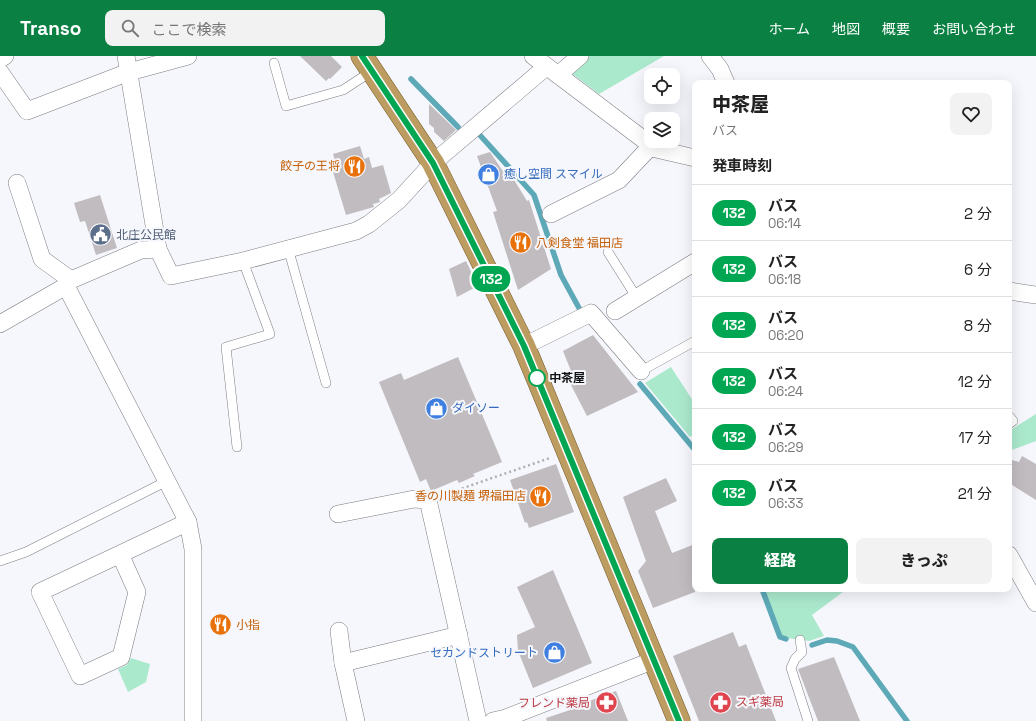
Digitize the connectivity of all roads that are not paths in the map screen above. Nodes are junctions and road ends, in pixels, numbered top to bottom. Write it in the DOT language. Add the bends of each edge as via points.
graph roads {
  1 [pos="5,56"];
  2 [pos="188,56"];
  3 [pos="533,56"];
  4 [pos="580,56"];
  5 [pos="710,56"];
  6 [pos="0,59"];
  7 [pos="274,63"];
  8 [pos="367,63"];
  9 [pos="128,64"];
  10 [pos="552,71"];
  11 [pos="0,72"];
  12 [pos="725,80"];
  13 [pos="644,141"];
  14 [pos="649,148"];
  15 [pos="654,148"];
  16 [pos="692,157"];
  17 [pos="433,163"];
  18 [pos="17,183"];
  19 [pos="551,214"];
  20 [pos="288,248"];
  21 [pos="158,249"];
  22 [pos="608,252"];
  23 [pos="243,261"];
  24 [pos="692,264"];
  25 [pos="68,283"];
  26 [pos="1012,291"];
  27 [pos="1036,295"];
  28 [pos="637,298"];
  29 [pos="615,311"];
  30 [pos="0,324"];
  31 [pos="692,344"];
  32 [pos="524,346"];
  33 [pos="641,371"];
  34 [pos="326,383"];
  35 [pos="237,447"];
  36 [pos="167,481"];
  37 [pos="338,514"];
  38 [pos="188,522"];
  39 [pos="120,554"];
  40 [pos="1012,559"];
  41 [pos="0,561"];
  42 [pos="1036,603"];
  43 [pos="339,631"];
  44 [pos="459,635"];
  45 [pos="800,640"];
  46 [pos="654,660"];
  47 [pos="343,663"];
  48 [pos="502,720"];
  49 [pos="193,721"];
  50 [pos="356,721"];
  51 [pos="478,721"];
  52 [pos="679,721"];
  53 [pos="808,721"];
  1 -- 6 [label="street"];
  2 -- 9 [label="street"];
  3 -- 10 [label="street"];
  4 -- 10 [label="street"];
  5 -- 12 [label="street"];
  7 -- 8 [label="lane" via="286,106 343,90"];
  8 -- 17 [label="highway"];
  9 -- 11 [label="street" via="27,110"];
  9 -- 21 [label="street"];
  10 -- 13 [label="street"];
  10 -- 17 [label="street"];
  14 -- 19 [label="street" via="619,180"];
  15 -- 16 [label="street"];
  17 -- 20 [label="street" via="399,200 369,224 356,230"];
  17 -- 32 [label="highway"];
  18 -- 25 [label="street" via="42,259"];
  20 -- 23 [label="street"];
  20 -- 34 [label="lane"];
  21 -- 23 [label="street" via="171,276"];
  21 -- 25 [label="street" via="141,250"];
  22 -- 28 [label="lane"];
  23 -- 35 [label="lane" via="270,334 226,347"];
  24 -- 28 [label="street"];
  25 -- 30 [label="street"];
  25 -- 36 [label="street"];
  26 -- 27 [label="street"];
  28 -- 29 [label="street"];
  31 -- 33 [label="lane"];
  32 -- 33 [label="street" via="591,313"];
  32 -- 46 [label="highway"];
  36 -- 38 [label="street"];
  36 -- 41 [label="lane" via="26,552"];
  37 -- 44 [label="street" via="414,499 428,500"];
  38 -- 39 [label="street"];
  38 -- 49 [label="street" via="193,549"];
  39 -- 39 [label="street" via="40,592 80,676 121,658 138,592"];
  40 -- 42 [label="street"];
  43 -- 47 [label="street"];
  44 -- 47 [label="street"];
  44 -- 51 [label="street"];
  45 -- 53 [label="lane" via="802,652 791,668"];
  46 -- 48 [label="street"];
  46 -- 52 [label="highway"];
  47 -- 50 [label="street"];
}
